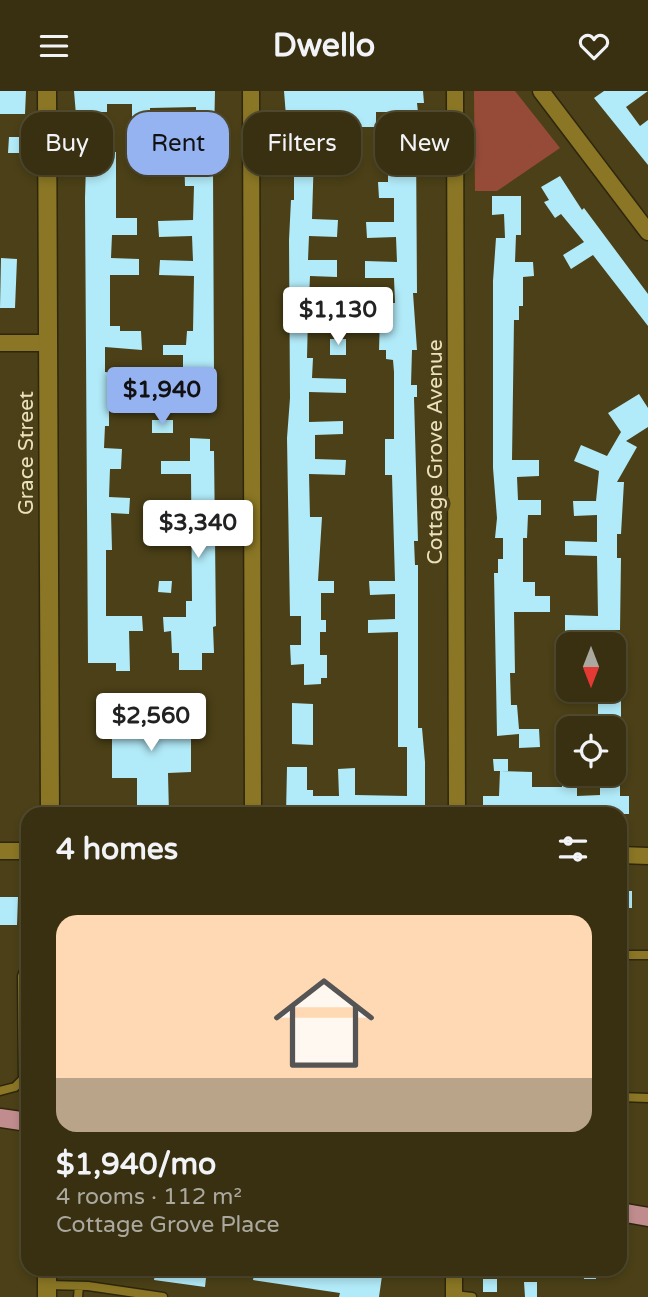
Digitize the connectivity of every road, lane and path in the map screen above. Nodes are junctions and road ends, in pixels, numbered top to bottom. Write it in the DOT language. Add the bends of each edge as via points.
graph roads {
  1 [pos="47,91"];
  2 [pos="251,91"];
  3 [pos="455,91"];
  4 [pos="541,91"];
  5 [pos="648,232"];
  6 [pos="0,343"];
  7 [pos="48,343"];
  8 [pos="50,807"];
  9 [pos="253,807"];
  10 [pos="457,807"];
  11 [pos="0,851"];
  12 [pos="21,851"];
  13 [pos="627,855"];
  14 [pos="648,856"];
  15 [pos="627,955"];
  16 [pos="648,955"];
  17 [pos="21,1081"];
  18 [pos="0,1091"];
  19 [pos="627,1097"];
  20 [pos="648,1098"];
  21 [pos="0,1118"];
  22 [pos="21,1121"];
  23 [pos="627,1213"];
  24 [pos="648,1217"];
  25 [pos="453,1276"];
  26 [pos="47,1283"];
  27 [pos="79,1286"];
  28 [pos="452,1296"];
  29 [pos="78,1297"];
  30 [pos="163,1297"];
  31 [pos="472,1297"];
  1 -- 7 [label="street, Grace Street"];
  2 -- 9 [label="street"];
  3 -- 10 [label="street, Cottage Grove Avenue"];
  4 -- 5 [label="street"];
  6 -- 7 [label="street"];
  7 -- 8 [label="street, Grace Street"];
  11 -- 12 [label="street"];
  13 -- 14 [label="street"];
  15 -- 16 [label="lane"];
  17 -- 18 [label="lane"];
  19 -- 20 [label="lane"];
  21 -- 22 [label="main road"];
  23 -- 24 [label="main road"];
  25 -- 28 [label="street"];
  26 -- 27 [label="lane"];
  27 -- 29 [label="lane"];
  27 -- 30 [label="lane"];
  28 -- 31 [label="lane"];
}
